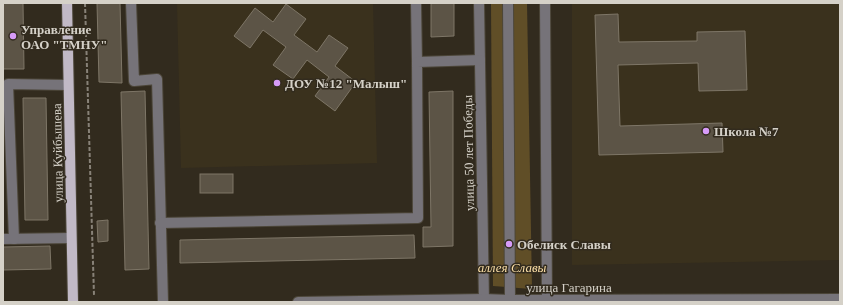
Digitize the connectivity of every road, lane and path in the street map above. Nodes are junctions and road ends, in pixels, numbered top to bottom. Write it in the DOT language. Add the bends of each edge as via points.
graph roads {
  1 [pos="67,3"];
  2 [pos="85,3"];
  3 [pos="131,3"];
  4 [pos="416,3"];
  5 [pos="479,3"];
  6 [pos="508,3"];
  7 [pos="544,3"];
  8 [pos="480,60"];
  9 [pos="418,62"];
  10 [pos="68,85"];
  11 [pos="160,223"];
  12 [pos="71,238"];
  13 [pos="3,239"];
  14 [pos="14,239"];
  15 [pos="94,295"];
  16 [pos="840,299"];
  17 [pos="484,300"];
  18 [pos="510,300"];
  19 [pos="547,301"];
  20 [pos="72,302"];
  21 [pos="163,302"];
  22 [pos="298,302"];
  1 -- 10 [label="main road, улица Куйбышева"];
  2 -- 15 [label="path"];
  3 -- 11 [label="street" via="134,80 157,79"];
  4 -- 9 [label="street"];
  5 -- 8 [label="street, улица 50 лет Победы"];
  6 -- 18 [label="street"];
  7 -- 19 [label="street"];
  8 -- 9 [label="street"];
  8 -- 17 [label="street, улица 50 лет Победы"];
  9 -- 11 [label="street" via="418,218"];
  10 -- 12 [label="main road, улица Куйбышева"];
  10 -- 14 [label="street" via="8,84"];
  11 -- 21 [label="street"];
  12 -- 14 [label="street"];
  12 -- 20 [label="main road, улица Куйбышева"];
  13 -- 14 [label="street"];
  16 -- 19 [label="street, улица Гагарина"];
  17 -- 18 [label="street, улица Гагарина"];
  17 -- 22 [label="street, улица Гагарина"];
  18 -- 19 [label="street, улица Гагарина"];
}
